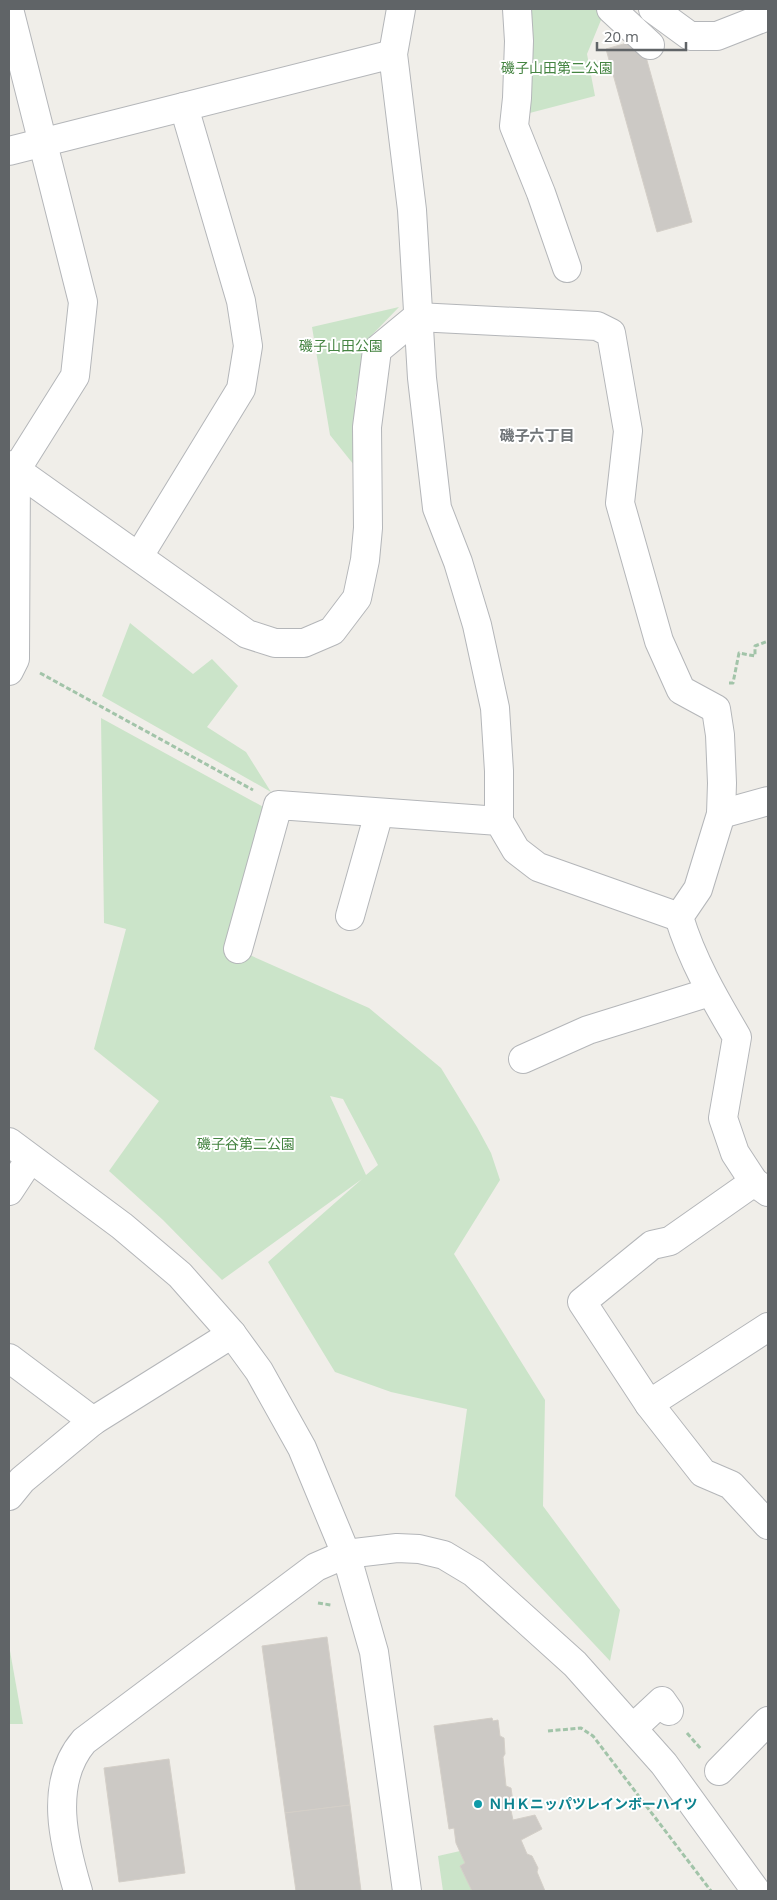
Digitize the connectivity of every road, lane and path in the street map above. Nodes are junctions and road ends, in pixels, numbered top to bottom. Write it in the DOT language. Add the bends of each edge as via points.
graph roads {
  1 [pos="9,9"];
  2 [pos="401,9"];
  3 [pos="516,9"];
  4 [pos="611,9"];
  5 [pos="653,9"];
  6 [pos="768,16"];
  7 [pos="650,45"];
  8 [pos="393,54"];
  9 [pos="184,107"];
  10 [pos="43,143"];
  11 [pos="9,151"];
  12 [pos="567,268"];
  13 [pos="417,317"];
  14 [pos="12,468"];
  15 [pos="139,556"];
  16 [pos="768,641"];
  17 [pos="12,665"];
  18 [pos="724,684"];
  19 [pos="260,794"];
  20 [pos="768,801"];
  21 [pos="379,813"];
  22 [pos="721,814"];
  23 [pos="499,821"];
  24 [pos="350,916"];
  25 [pos="679,917"];
  26 [pos="238,949"];
  27 [pos="710,992"];
  28 [pos="523,1058"];
  29 [pos="9,1142"];
  30 [pos="30,1159"];
  31 [pos="761,1187"];
  32 [pos="9,1191"];
  33 [pos="768,1327"];
  34 [pos="232,1334"];
  35 [pos="9,1358"];
  36 [pos="650,1404"];
  37 [pos="93,1421"];
  38 [pos="9,1496"];
  39 [pos="768,1525"];
  40 [pos="346,1554"];
  41 [pos="669,1712"];
  42 [pos="768,1721"];
  43 [pos="632,1728"];
  44 [pos="548,1731"];
  45 [pos="719,1771"];
  46 [pos="78,1891"];
  47 [pos="406,1891"];
  48 [pos="711,1891"];
  49 [pos="756,1891"];
  1 -- 10 [label="street"];
  2 -- 8 [label="street"];
  3 -- 12 [label="street" via="519,41 514,126"];
  4 -- 7 [label="street"];
  5 -- 6 [label="street" via="690,36 717,36"];
  8 -- 9 [label="street"];
  8 -- 13 [label="street" via="412,210"];
  9 -- 10 [label="street"];
  9 -- 15 [label="street" via="241,300 248,346 241,389"];
  10 -- 11 [label="street"];
  10 -- 14 [label="street" via="82,302 75,376"];
  13 -- 15 [label="street" via="377,350 367,427 368,528 365,560 357,598 332,631 304,643 275,643 247,634"];
  13 -- 22 [label="street" via="597,326 610,333 628,431 620,503 659,641 681,690 716,710 720,735"];
  13 -- 23 [label="street" via="437,508 477,625 495,708"];
  14 -- 15 [label="street"];
  14 -- 17 [label="street"];
  16 -- 18 [label="path" via="755,646 755,656 739,653 733,683"];
  17 -- 19 [label="path"];
  20 -- 22 [label="street"];
  21 -- 23 [label="street"];
  21 -- 24 [label="street"];
  21 -- 26 [label="street" via="278,805"];
  22 -- 25 [label="street" via="698,889"];
  23 -- 25 [label="street" via="516,850 538,867"];
  25 -- 27 [label="street"];
  27 -- 28 [label="street" via="588,1030"];
  27 -- 31 [label="street" via="737,1037 723,1118 735,1153"];
  29 -- 30 [label="street"];
  30 -- 32 [label="street"];
  30 -- 34 [label="street" via="122,1226 180,1275"];
  31 -- 36 [label="street" via="670,1241 652,1245 582,1302"];
  33 -- 36 [label="street"];
  34 -- 37 [label="street"];
  34 -- 40 [label="street" via="259,1372 302,1448"];
  35 -- 37 [label="street"];
  36 -- 39 [label="street" via="703,1472 731,1484"];
  37 -- 38 [label="street" via="22,1480"];
  40 -- 43 [label="street" via="397,1548 419,1549 444,1555 474,1573 575,1664"];
  40 -- 46 [label="street" via="301,1577 92,1734 77,1749 65,1774 62,1798 64,1834"];
  40 -- 47 [label="street" via="374,1652"];
  41 -- 43 [label="street" via="662,1702"];
  41 -- 45 [label="path"];
  42 -- 45 [label="street"];
  43 -- 49 [label="street" via="664,1764"];
  44 -- 48 [label="path" via="581,1728 593,1736"];
}
